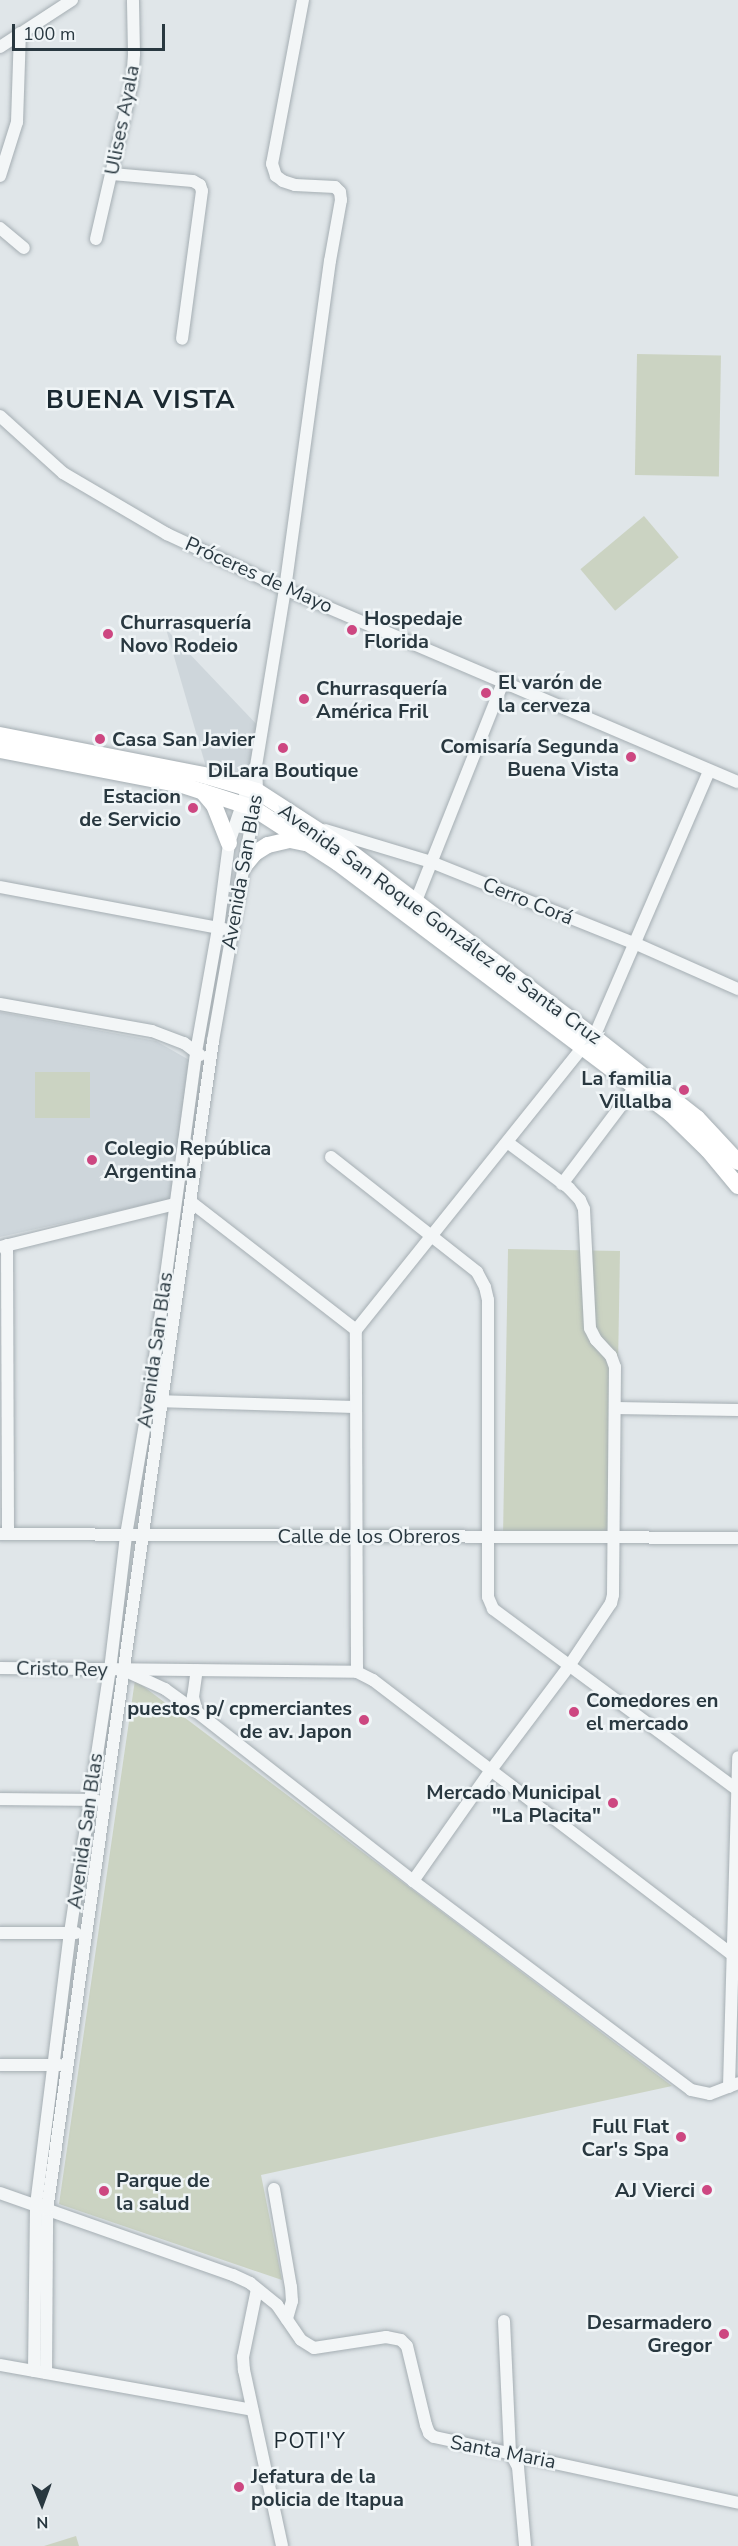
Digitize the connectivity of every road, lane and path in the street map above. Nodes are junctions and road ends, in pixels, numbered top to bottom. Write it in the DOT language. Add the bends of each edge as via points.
graph roads {
  1 [pos="72,0"];
  2 [pos="133,0"];
  3 [pos="303,0"];
  4 [pos="20,33"];
  5 [pos="0,47"];
  6 [pos="112,174"];
  7 [pos="0,176"];
  8 [pos="0,228"];
  9 [pos="96,239"];
  10 [pos="24,248"];
  11 [pos="182,339"];
  12 [pos="0,416"];
  13 [pos="285,589"];
  14 [pos="503,682"];
  15 [pos="0,735"];
  16 [pos="0,750"];
  17 [pos="709,771"];
  18 [pos="738,782"];
  19 [pos="252,789"];
  20 [pos="203,791"];
  21 [pos="248,806"];
  22 [pos="313,826"];
  23 [pos="229,843"];
  24 [pos="309,843"];
  25 [pos="431,862"];
  26 [pos="244,866"];
  27 [pos="0,887"];
  28 [pos="416,902"];
  29 [pos="218,928"];
  30 [pos="231,931"];
  31 [pos="634,943"];
  32 [pos="738,989"];
  33 [pos="0,1004"];
  34 [pos="589,1042"];
  35 [pos="196,1052"];
  36 [pos="210,1064"];
  37 [pos="635,1087"];
  38 [pos="507,1142"];
  39 [pos="731,1152"];
  40 [pos="332,1157"];
  41 [pos="738,1162"];
  42 [pos="562,1184"];
  43 [pos="738,1186"];
  44 [pos="191,1202"];
  45 [pos="174,1204"];
  46 [pos="432,1235"];
  47 [pos="4,1246"];
  48 [pos="356,1330"];
  49 [pos="149,1401"];
  50 [pos="162,1401"];
  51 [pos="354,1407"];
  52 [pos="615,1408"];
  53 [pos="738,1410"];
  54 [pos="4,1534"];
  55 [pos="126,1535"];
  56 [pos="141,1535"];
  57 [pos="357,1536"];
  58 [pos="488,1537"];
  59 [pos="614,1538"];
  60 [pos="738,1538"];
  61 [pos="569,1666"];
  62 [pos="0,1668"];
  63 [pos="111,1670"];
  64 [pos="124,1670"];
  65 [pos="197,1670"];
  66 [pos="357,1672"];
  67 [pos="197,1712"];
  68 [pos="738,1757"];
  69 [pos="491,1770"];
  70 [pos="738,1790"];
  71 [pos="0,1799"];
  72 [pos="89,1800"];
  73 [pos="104,1800"];
  74 [pos="413,1881"];
  75 [pos="0,1933"];
  76 [pos="70,1933"];
  77 [pos="86,1933"];
  78 [pos="735,1957"];
  79 [pos="0,2065"];
  80 [pos="53,2065"];
  81 [pos="67,2065"];
  82 [pos="734,2085"];
  83 [pos="274,2189"];
  84 [pos="0,2193"];
  85 [pos="41,2207"];
  86 [pos="256,2289"];
  87 [pos="287,2319"];
  88 [pos="504,2321"];
  89 [pos="0,2365"];
  90 [pos="40,2372"];
  91 [pos="252,2410"];
  92 [pos="510,2452"];
  93 [pos="738,2504"];
  94 [pos="282,2546"];
  95 [pos="525,2546"];
  1 -- 4 [label="street"];
  2 -- 6 [label="street, Ulises Ayala" via="132,83"];
  3 -- 13 [label="street, Avenida San Blas" via="272,164 276,176 283,181 335,188 341,200"];
  4 -- 5 [label="street"];
  4 -- 7 [label="street" via="17,122"];
  6 -- 9 [label="street, Ulises Ayala"];
  6 -- 11 [label="street" via="193,181 200,185"];
  8 -- 10 [label="street"];
  12 -- 13 [label="street, Próceres de Mayo" via="63,473 106,500 167,534"];
  13 -- 14 [label="street, Próceres de Mayo"];
  13 -- 19 [label="street, Avenida San Blas"];
  14 -- 17 [label="street, Próceres de Mayo"];
  14 -- 25 [label="street"];
  15 -- 19 [label="highway, Avenida San Roque González de Santa Cruz" via="177,769"];
  16 -- 20 [label="highway, Avenida San Roque González de Santa Cruz"];
  17 -- 18 [label="street, Próceres de Mayo"];
  17 -- 31 [label="street"];
  19 -- 21 [label="street, Avenida San Blas"];
  19 -- 22 [label="highway, Avenida San Roque González de Santa Cruz"];
  20 -- 21 [label="highway, Avenida San Roque González de Santa Cruz"];
  20 -- 23 [label="highway" via="214,805"];
  21 -- 23 [label="street, Avenida San Blas"];
  21 -- 24 [label="highway, Avenida San Roque González de Santa Cruz"];
  21 -- 26 [label="street, Avenida San Blas"];
  22 -- 25 [label="street, Cerro Corá"];
  22 -- 28 [label="highway, Avenida San Roque González de Santa Cruz"];
  23 -- 29 [label="street, Avenida San Blas"];
  24 -- 26 [label="highway" via="290,840 268,845"];
  24 -- 34 [label="highway, Avenida San Roque González de Santa Cruz"];
  25 -- 28 [label="street"];
  25 -- 31 [label="street, Cerro Corá"];
  26 -- 30 [label="street, Avenida San Blas"];
  27 -- 29 [label="street"];
  28 -- 34 [label="highway, Avenida San Roque González de Santa Cruz"];
  29 -- 30 [label="street"];
  29 -- 35 [label="street, Avenida San Blas"];
  30 -- 36 [label="street, Avenida San Blas"];
  31 -- 32 [label="street, Cerro Corá"];
  31 -- 34 [label="street"];
  33 -- 35 [label="street" via="169,1035"];
  34 -- 37 [label="highway, Avenida San Roque González de Santa Cruz"];
  34 -- 38 [label="street"];
  34 -- 39 [label="highway, Avenida San Roque González de Santa Cruz" via="697,1118"];
  35 -- 36 [label="street"];
  35 -- 45 [label="street, Avenida San Blas"];
  36 -- 44 [label="street, Avenida San Blas"];
  37 -- 42 [label="street"];
  37 -- 43 [label="highway, Avenida San Roque González de Santa Cruz" via="670,1113"];
  38 -- 42 [label="street"];
  38 -- 46 [label="street"];
  39 -- 41 [label="highway, Avenida San Roque González de Santa Cruz"];
  40 -- 46 [label="street"];
  42 -- 52 [label="street" via="584,1209 590,1328 615,1367"];
  44 -- 48 [label="street"];
  44 -- 50 [label="street, Avenida San Blas"];
  45 -- 47 [label="street"];
  45 -- 49 [label="street, Avenida San Blas"];
  46 -- 48 [label="street"];
  46 -- 58 [label="street" via="477,1272 488,1300"];
  47 -- 54 [label="street"];
  48 -- 51 [label="street"];
  49 -- 50 [label="street"];
  49 -- 55 [label="street, Avenida San Blas"];
  50 -- 51 [label="street"];
  50 -- 56 [label="street, Avenida San Blas"];
  51 -- 57 [label="street"];
  52 -- 53 [label="street"];
  52 -- 59 [label="street"];
  54 -- 55 [label="street, Calle de los Obreros"];
  55 -- 56 [label="street, Calle de los Obreros"];
  55 -- 63 [label="street, Avenida San Blas"];
  56 -- 57 [label="street, Calle de los Obreros"];
  56 -- 64 [label="street, Avenida San Blas"];
  57 -- 58 [label="street, Calle de los Obreros"];
  57 -- 66 [label="street"];
  58 -- 59 [label="street, Calle de los Obreros"];
  58 -- 61 [label="street" via="488,1596 493,1609"];
  59 -- 60 [label="street, Calle de los Obreros"];
  59 -- 61 [label="street" via="611,1603"];
  61 -- 69 [label="street"];
  61 -- 70 [label="street"];
  62 -- 63 [label="street, Cristo Rey"];
  63 -- 64 [label="street, Cristo Rey"];
  63 -- 72 [label="street, Avenida San Blas"];
  64 -- 65 [label="street, Cristo Rey"];
  64 -- 67 [label="street" via="165,1689"];
  64 -- 73 [label="street, Avenida San Blas"];
  65 -- 66 [label="street, Cristo Rey"];
  65 -- 67 [label="street" via="193,1697"];
  66 -- 69 [label="street"];
  67 -- 74 [label="street"];
  68 -- 70 [label="street"];
  69 -- 74 [label="street"];
  69 -- 78 [label="street"];
  70 -- 78 [label="street"];
  71 -- 72 [label="street"];
  72 -- 73 [label="street"];
  72 -- 76 [label="street, Avenida San Blas"];
  73 -- 77 [label="street, Avenida San Blas"];
  74 -- 82 [label="street" via="691,2090 710,2094"];
  75 -- 76 [label="street"];
  76 -- 77 [label="street"];
  76 -- 80 [label="street, Avenida San Blas"];
  77 -- 81 [label="street, Avenida San Blas"];
  78 -- 82 [label="street"];
  79 -- 80 [label="street"];
  80 -- 81 [label="street"];
  80 -- 85 [label="street, Avenida San Blas"];
  81 -- 85 [label="street, Avenida San Blas"];
  83 -- 87 [label="street" via="291,2288"];
  84 -- 85 [label="street, Santa Maria"];
  85 -- 86 [label="street, Santa Maria" via="233,2275"];
  85 -- 90 [label="street, Avenida San Blas"];
  86 -- 87 [label="street, Santa Maria" via="277,2305"];
  86 -- 91 [label="street" via="243,2357"];
  87 -- 92 [label="street, Santa Maria" via="301,2340 314,2348 386,2337 401,2340 407,2346 429,2433 441,2440"];
  88 -- 92 [label="street"];
  89 -- 90 [label="street"];
  90 -- 91 [label="street"];
  91 -- 94 [label="street"];
  92 -- 93 [label="street, Santa Maria"];
  92 -- 95 [label="street" via="518,2468"];
}
